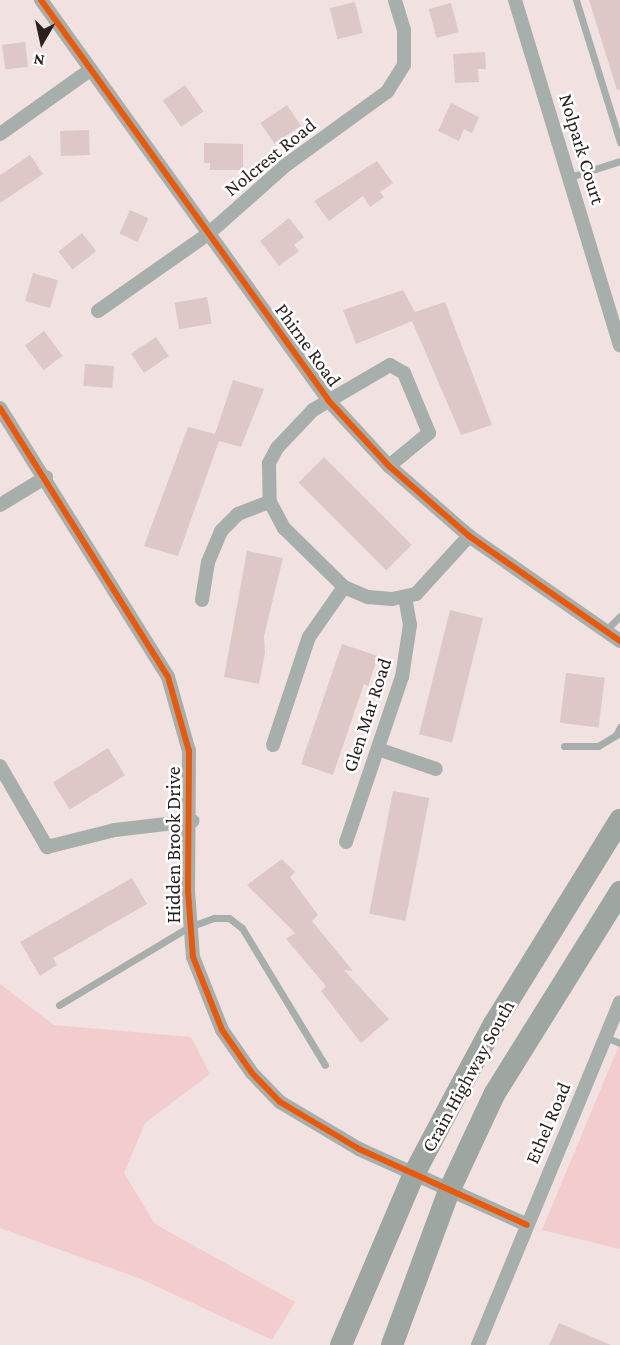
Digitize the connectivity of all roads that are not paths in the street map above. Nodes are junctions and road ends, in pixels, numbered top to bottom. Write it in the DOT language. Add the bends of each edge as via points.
graph roads {
  1 [pos="41,0"];
  2 [pos="395,0"];
  3 [pos="515,0"];
  4 [pos="576,0"];
  5 [pos="90,70"];
  6 [pos="0,134"];
  7 [pos="620,142"];
  8 [pos="620,161"];
  9 [pos="570,177"];
  10 [pos="208,234"];
  11 [pos="98,311"];
  12 [pos="620,345"];
  13 [pos="328,400"];
  14 [pos="0,408"];
  15 [pos="389,466"];
  16 [pos="46,477"];
  17 [pos="270,502"];
  18 [pos="0,505"];
  19 [pos="469,536"];
  20 [pos="344,587"];
  21 [pos="405,598"];
  22 [pos="202,600"];
  23 [pos="620,616"];
  24 [pos="605,631"];
  25 [pos="620,641"];
  26 [pos="620,726"];
  27 [pos="273,745"];
  28 [pos="564,746"];
  29 [pos="378,749"];
  30 [pos="0,766"];
  31 [pos="436,769"];
  32 [pos="620,820"];
  33 [pos="192,821"];
  34 [pos="346,842"];
  35 [pos="620,892"];
  36 [pos="189,927"];
  37 [pos="620,1002"];
  38 [pos="59,1005"];
  39 [pos="605,1037"];
  40 [pos="620,1043"];
  41 [pos="325,1065"];
  42 [pos="414,1174"];
  43 [pos="449,1191"];
  44 [pos="527,1225"];
  45 [pos="341,1345"];
  46 [pos="392,1345"];
  47 [pos="478,1345"];
  1 -- 5 [label="street, Phirne Road"];
  2 -- 10 [label="street, Nolcrest Road" via="404,30 404,65 387,93 286,165"];
  3 -- 9 [label="street, Nolpark Court"];
  4 -- 7 [label="lane"];
  5 -- 6 [label="street"];
  5 -- 10 [label="street, Phirne Road"];
  8 -- 9 [label="lane"];
  9 -- 12 [label="street, Nolpark Court"];
  10 -- 11 [label="street, Nolcrest Road"];
  10 -- 13 [label="street, Phirne Road"];
  13 -- 15 [label="street, Phirne Road"];
  13 -- 15 [label="street" via="390,364 404,374 429,434"];
  13 -- 17 [label="street" via="277,447 269,464"];
  14 -- 16 [label="street, Hidden Brook Drive"];
  15 -- 19 [label="street, Phirne Road"];
  16 -- 18 [label="street"];
  16 -- 33 [label="street, Hidden Brook Drive" via="168,677 189,751"];
  17 -- 20 [label="street" via="284,528"];
  17 -- 22 [label="street" via="238,514 221,531 208,562"];
  19 -- 21 [label="street" via="426,586"];
  19 -- 24 [label="street, Phirne Road"];
  20 -- 21 [label="street" via="368,597"];
  20 -- 27 [label="street" via="309,638"];
  21 -- 29 [label="street, Glen Mar Road" via="408,650"];
  23 -- 24 [label="lane"];
  24 -- 25 [label="street, Phirne Road"];
  26 -- 28 [label="lane" via="616,735 598,747"];
  29 -- 31 [label="street"];
  29 -- 34 [label="street, Glen Mar Road"];
  30 -- 33 [label="street" via="47,847 115,830"];
  32 -- 42 [label="main road, Crain Highway South" via="494,1024"];
  33 -- 36 [label="street, Hidden Brook Drive"];
  35 -- 43 [label="main road, Crain Highway South" via="495,1093"];
  36 -- 38 [label="lane"];
  36 -- 41 [label="lane" via="214,918 230,918 242,928"];
  36 -- 42 [label="street, Hidden Brook Drive" via="193,957 222,1030 252,1072 280,1102 300,1115 359,1149"];
  37 -- 39 [label="street, Ethel Road"];
  39 -- 40 [label="lane"];
  39 -- 44 [label="street, Ethel Road"];
  42 -- 43 [label="street, Hidden Brook Drive"];
  42 -- 45 [label="main road, Crain Highway South"];
  43 -- 44 [label="street, Hidden Brook Drive"];
  43 -- 46 [label="main road, Crain Highway South"];
  44 -- 47 [label="street, Ethel Road"];
}
